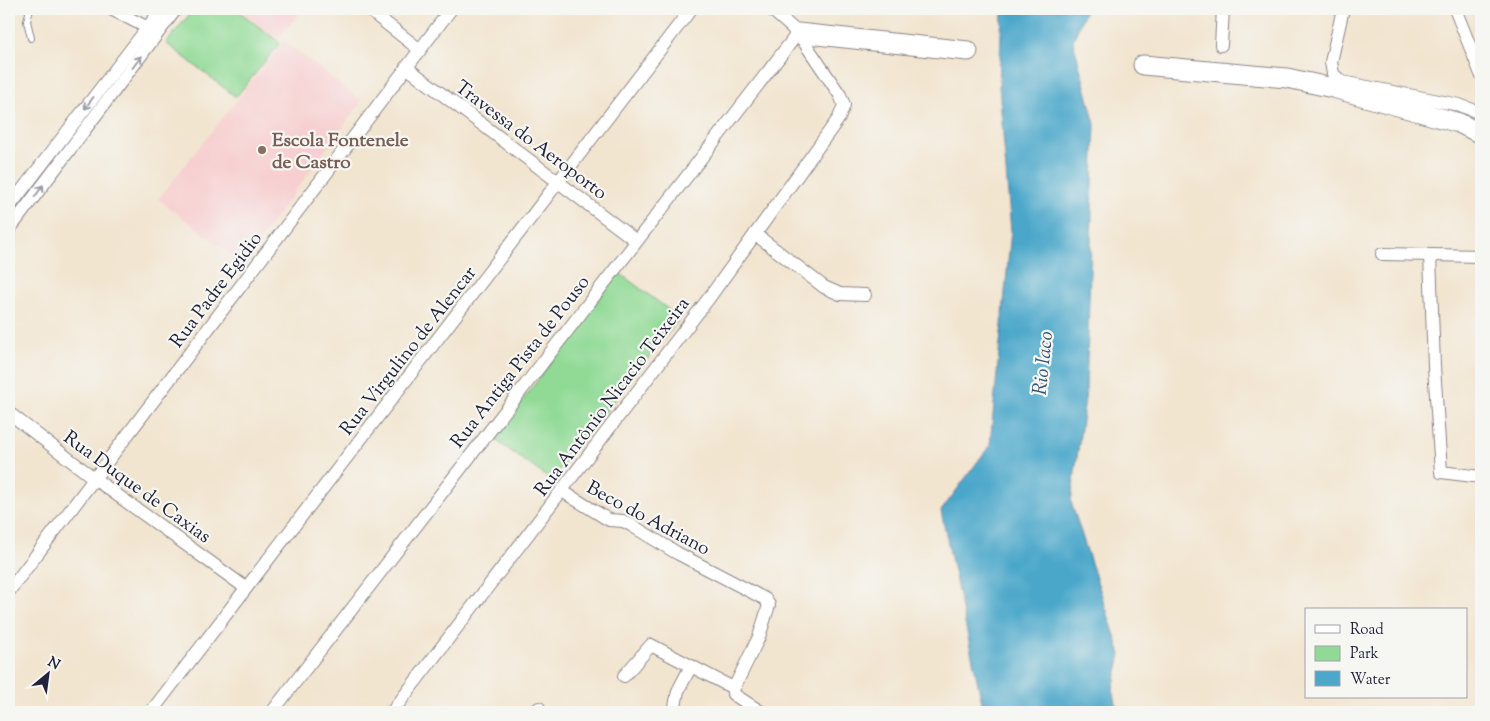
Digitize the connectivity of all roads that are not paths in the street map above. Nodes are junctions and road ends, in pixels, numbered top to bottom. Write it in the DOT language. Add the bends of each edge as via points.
graph roads {
  1 [pos="30,9"];
  2 [pos="112,9"];
  3 [pos="162,9"];
  4 [pos="176,9"];
  5 [pos="368,9"];
  6 [pos="451,9"];
  7 [pos="691,9"];
  8 [pos="770,9"];
  9 [pos="1223,9"];
  10 [pos="1343,9"];
  11 [pos="1455,9"];
  12 [pos="147,26"];
  13 [pos="158,33"];
  14 [pos="798,33"];
  15 [pos="30,38"];
  16 [pos="1221,45"];
  17 [pos="420,50"];
  18 [pos="968,51"];
  19 [pos="1143,66"];
  20 [pos="406,67"];
  21 [pos="1481,74"];
  22 [pos="1481,113"];
  23 [pos="1481,134"];
  24 [pos="559,183"];
  25 [pos="9,207"];
  26 [pos="9,230"];
  27 [pos="756,234"];
  28 [pos="635,240"];
  29 [pos="1382,254"];
  30 [pos="1430,255"];
  31 [pos="1481,256"];
  32 [pos="865,295"];
  33 [pos="9,414"];
  34 [pos="1481,477"];
  35 [pos="95,479"];
  36 [pos="562,490"];
  37 [pos="246,588"];
  38 [pos="9,591"];
  39 [pos="691,666"];
  40 [pos="624,676"];
  41 [pos="733,688"];
  42 [pos="151,712"];
  43 [pos="272,712"];
  44 [pos="392,712"];
  45 [pos="674,712"];
  46 [pos="761,712"];
  1 -- 15 [label="lane" via="27,21"];
  2 -- 12 [label="street"];
  3 -- 12 [label="street"];
  4 -- 13 [label="street"];
  5 -- 17 [label="street"];
  6 -- 17 [label="street, Rua Padre Egidio"];
  7 -- 24 [label="street, Rua Virgulino de Alencar"];
  8 -- 14 [label="street"];
  9 -- 16 [label="street"];
  10 -- 22 [label="street" via="1331,62 1333,74 1342,82 1459,104"];
  11 -- 21 [label="street"];
  12 -- 13 [label="street"];
  12 -- 25 [label="street, one-way"];
  26 -- 13 [label="street, one-way"];
  14 -- 18 [label="street"];
  14 -- 27 [label="street, Rua Antônio Nicacio Teixeira" via="844,105 839,118"];
  14 -- 28 [label="street, Rua Antiga Pista de Pouso"];
  17 -- 20 [label="street, Rua Padre Egidio"];
  19 -- 23 [label="street" via="1287,78 1450,121"];
  20 -- 24 [label="street, Travessa do Aeroporto"];
  20 -- 35 [label="street, Rua Padre Egidio"];
  24 -- 28 [label="street, Travessa do Aeroporto"];
  24 -- 37 [label="street, Rua Virgulino de Alencar"];
  27 -- 32 [label="street" via="824,287 840,294"];
  27 -- 36 [label="street, Rua Antônio Nicacio Teixeira"];
  28 -- 43 [label="street, Rua Antiga Pista de Pouso"];
  29 -- 30 [label="street"];
  30 -- 31 [label="street"];
  30 -- 34 [label="street" via="1441,472"];
  33 -- 35 [label="street, Rua Duque de Caxias"];
  35 -- 37 [label="street, Rua Duque de Caxias"];
  35 -- 38 [label="street, Rua Padre Egidio"];
  36 -- 41 [label="street, Beco do Adriano" via="610,520 631,524 677,553 764,599 769,605 760,637"];
  36 -- 44 [label="street, Rua Antônio Nicacio Teixeira"];
  37 -- 42 [label="street, Rua Virgulino de Alencar"];
  39 -- 40 [label="street" via="651,645"];
  39 -- 41 [label="street"];
  39 -- 45 [label="street" via="678,691"];
  41 -- 46 [label="street" via="733,694"];
}
